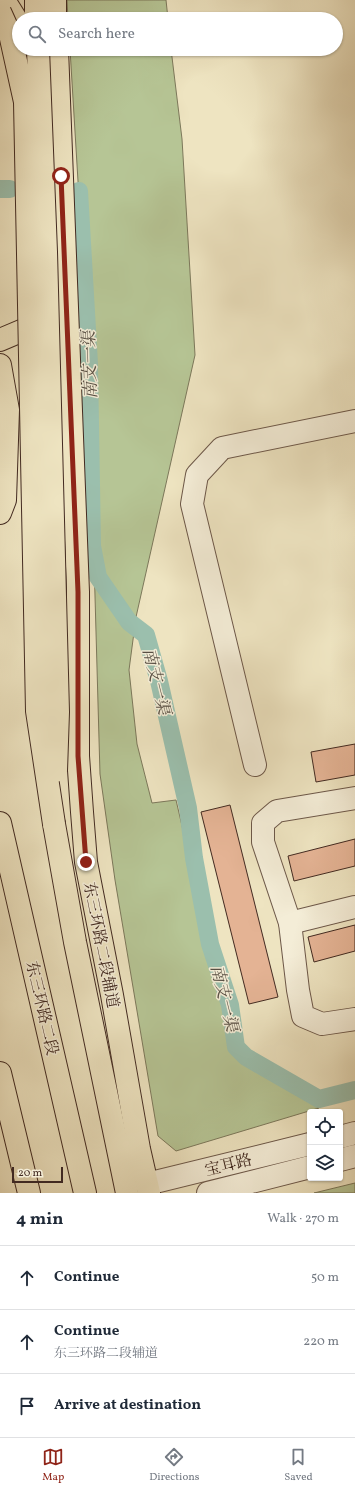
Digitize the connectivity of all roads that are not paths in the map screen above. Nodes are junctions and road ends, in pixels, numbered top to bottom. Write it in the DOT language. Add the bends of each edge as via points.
graph roads {
  1 [pos="4,0"];
  2 [pos="36,0"];
  3 [pos="55,0"];
  4 [pos="0,12"];
  5 [pos="36,12"];
  6 [pos="55,12"];
  7 [pos="12,13"];
  8 [pos="12,43"];
  9 [pos="15,56"];
  10 [pos="38,56"];
  11 [pos="38,56"];
  12 [pos="57,56"];
  13 [pos="58,88"];
  14 [pos="66,311"];
  15 [pos="0,340"];
  16 [pos="0,365"];
  17 [pos="355,421"];
  18 [pos="0,513"];
  19 [pos="255,765"];
  20 [pos="355,798"];
  21 [pos="0,823"];
  22 [pos="54,824"];
  23 [pos="355,907"];
  24 [pos="290,923"];
  25 [pos="355,1019"];
  26 [pos="0,1073"];
  27 [pos="355,1133"];
  28 [pos="343,1136"];
  29 [pos="307,1145"];
  30 [pos="355,1156"];
  31 [pos="343,1159"];
  32 [pos="307,1168"];
  33 [pos="137,1190"];
  34 [pos="29,1193"];
  35 [pos="85,1193"];
  36 [pos="208,1193"];
  1 -- 7 [label="main road"];
  2 -- 5 [label="main road"];
  3 -- 6 [label="main road"];
  4 -- 8 [label="main road, bridge"];
  9 -- 22 [label="main road, bridge" via="25,102 37,711"];
  10 -- 22 [label="main road, bridge" via="58,712"];
  11 -- 13 [label="main road"];
  12 -- 13 [label="main road, 东三环路二段辅道"];
  13 -- 14 [label="main road, 东三环路二段辅道"];
  14 -- 15 [label="main road"];
  14 -- 33 [label="main road, 东三环路二段辅道" via="78,592 78,756 86,862 139,1149"];
  16 -- 18 [label="main road" via="8,410 5,500"];
  17 -- 19 [label="street" via="222,448 197,475 192,504"];
  20 -- 24 [label="street" via="277,811 263,823 263,842"];
  21 -- 35 [label="main road, 东三环路二段"];
  22 -- 33 [label="main road" via="75,942"];
  23 -- 24 [label="street"];
  24 -- 25 [label="street" via="303,1016 322,1024"];
  26 -- 34 [label="main road"];
  27 -- 28 [label="street"];
  29 -- 33 [label="street, 宝耳路"];
  30 -- 31 [label="street"];
  32 -- 36 [label="street, 宝耳路"];
}
